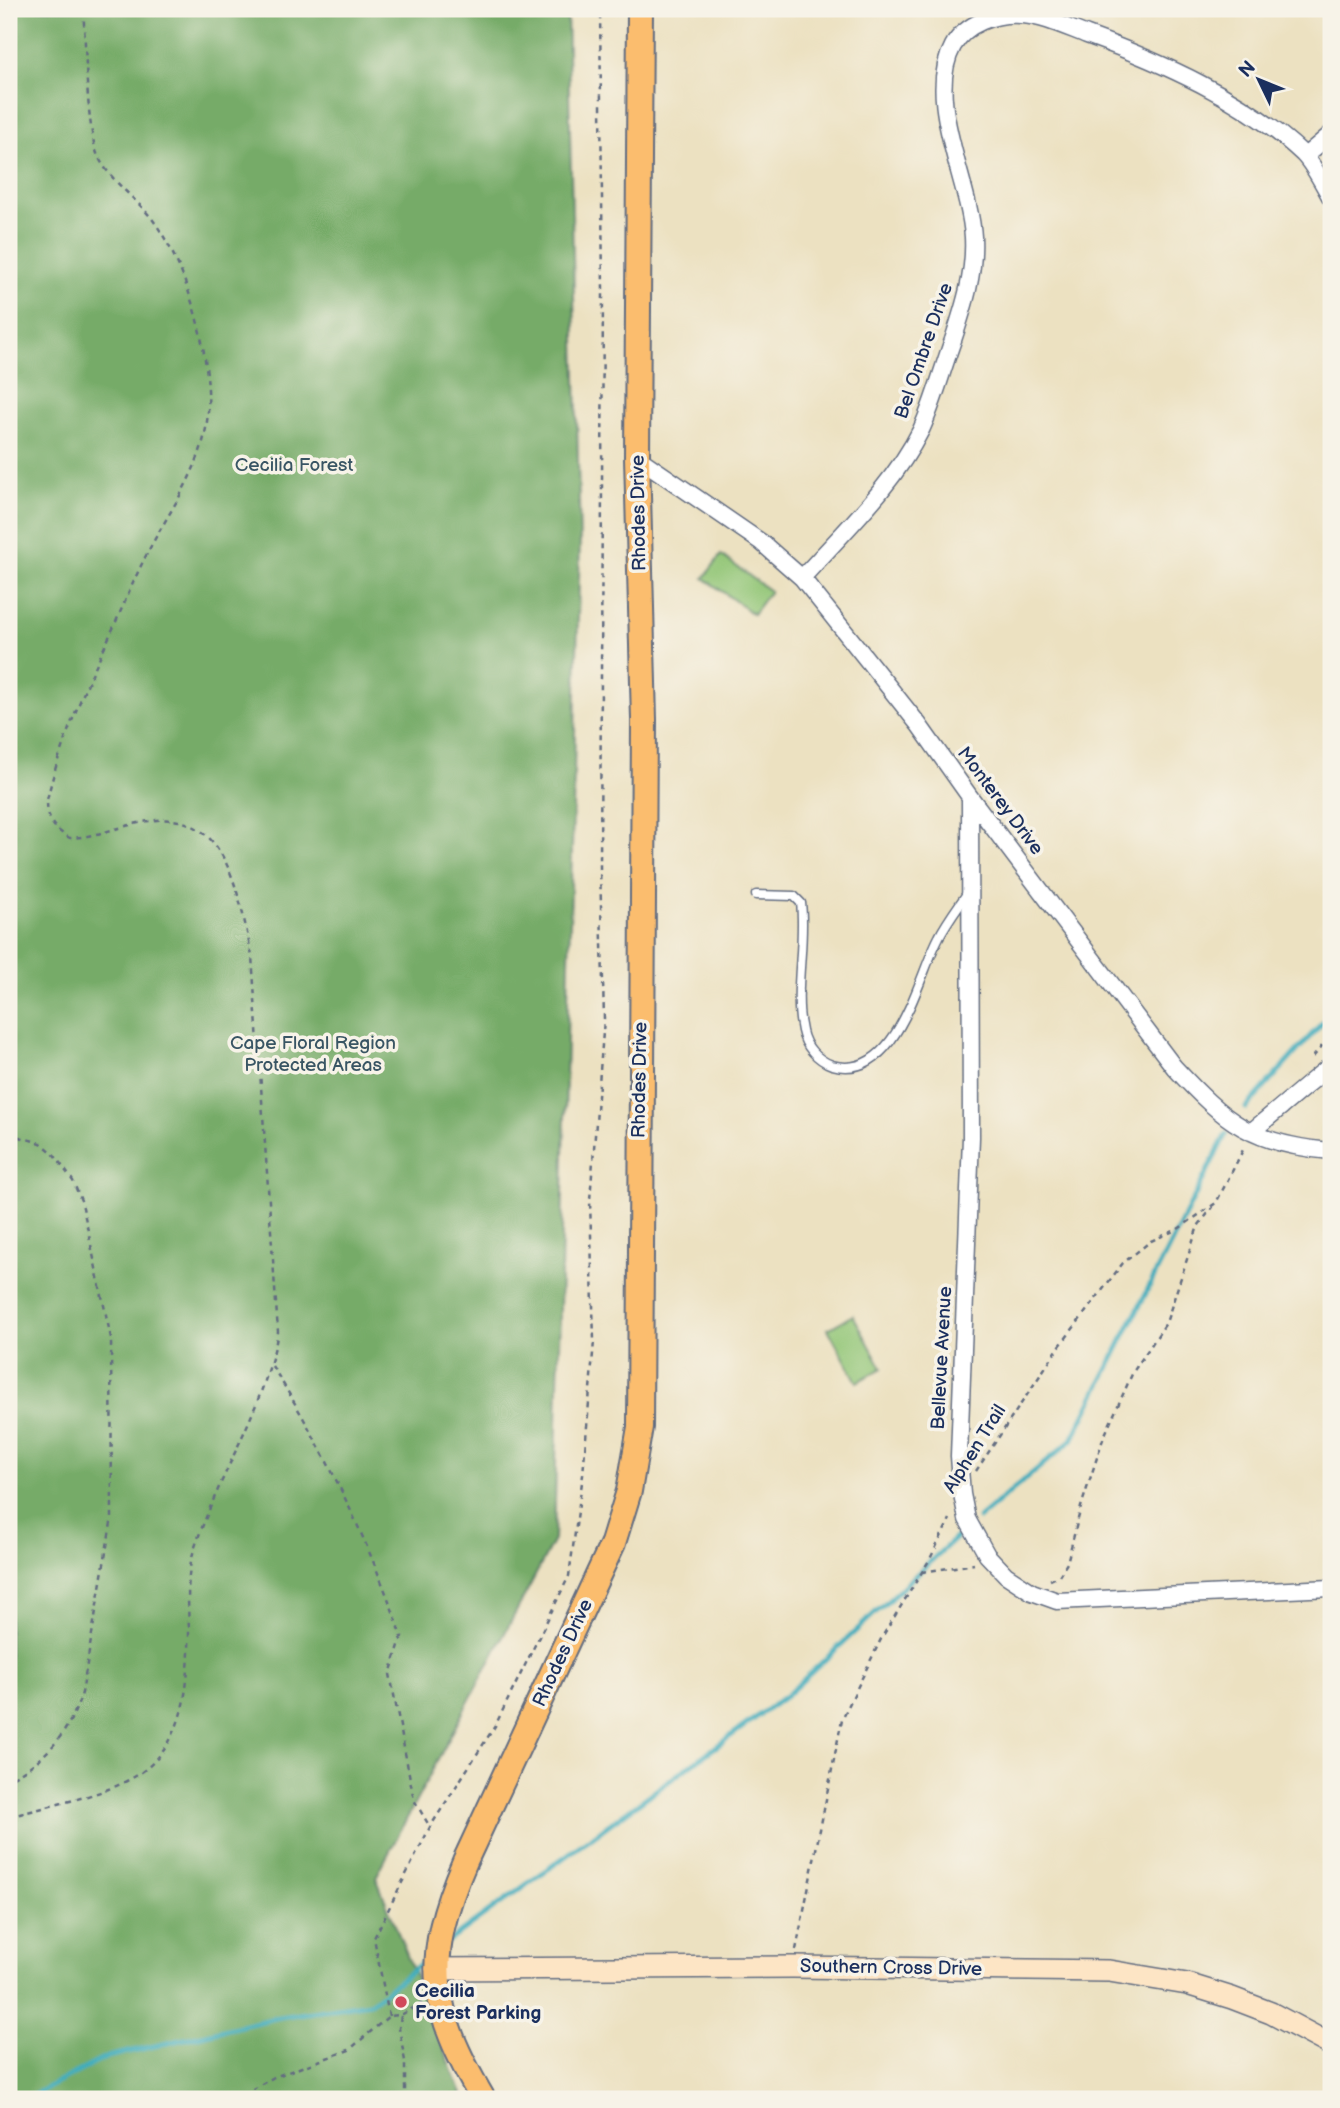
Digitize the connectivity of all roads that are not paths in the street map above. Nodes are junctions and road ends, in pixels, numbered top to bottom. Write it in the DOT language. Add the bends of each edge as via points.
graph roads {
  1 [pos="640,9"];
  2 [pos="1331,134"];
  3 [pos="1305,156"];
  4 [pos="1331,198"];
  5 [pos="637,457"];
  6 [pos="802,578"];
  7 [pos="970,797"];
  8 [pos="972,887"];
  9 [pos="756,895"];
  10 [pos="1331,1065"];
  11 [pos="1251,1132"];
  12 [pos="1331,1151"];
  13 [pos="1331,1588"];
  14 [pos="438,1952"];
  15 [pos="1331,2045"];
  16 [pos="483,2099"];
  1 -- 5 [label="main road, Rhodes Drive"];
  2 -- 3 [label="street"];
  3 -- 4 [label="street, Bel Ombre Drive"];
  3 -- 6 [label="street, Bel Ombre Drive" via="1189,76 1044,19 1001,16 963,32 947,63 944,82 951,139 974,239 964,308 926,418 909,450 890,480"];
  5 -- 6 [label="street, Monterey Drive" via="761,542"];
  5 -- 14 [label="main road, Rhodes Drive" via="644,720 638,1437 629,1491 605,1563 448,1900"];
  6 -- 7 [label="street, Monterey Drive"];
  7 -- 8 [label="street, Bellevue Avenue"];
  7 -- 11 [label="street, Monterey Drive" via="1174,1066 1216,1112"];
  8 -- 9 [label="lane" via="938,937 892,1039 871,1058 847,1065 819,1059 804,1040 801,903 794,896"];
  8 -- 13 [label="street, Bellevue Avenue" via="971,1137 959,1456 967,1519 1000,1570 1032,1592 1067,1602"];
  10 -- 11 [label="street"];
  11 -- 12 [label="street, Monterey Drive" via="1287,1145"];
  14 -- 15 [label="street, Southern Cross Drive" via="793,1967 1109,1971 1187,1984 1232,1998"];
  14 -- 16 [label="main road, Rhodes Drive" via="438,1997 451,2039"];
}
